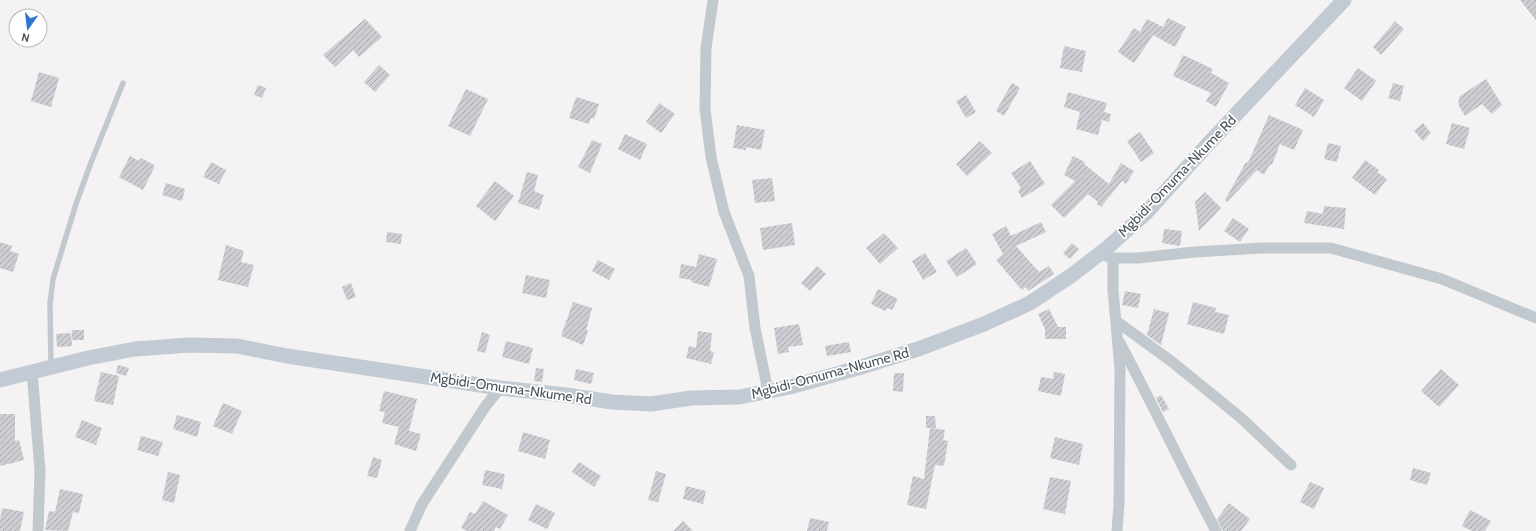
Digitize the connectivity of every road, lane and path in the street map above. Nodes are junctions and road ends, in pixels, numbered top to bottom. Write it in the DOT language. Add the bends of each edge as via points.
graph roads {
  1 [pos="713,0"];
  2 [pos="1344,0"];
  3 [pos="123,82"];
  4 [pos="1106,256"];
  5 [pos="1536,318"];
  6 [pos="1116,321"];
  7 [pos="1118,339"];
  8 [pos="51,367"];
  9 [pos="32,371"];
  10 [pos="0,380"];
  11 [pos="500,388"];
  12 [pos="768,391"];
  13 [pos="1291,465"];
  14 [pos="38,531"];
  15 [pos="410,531"];
  16 [pos="1117,531"];
  17 [pos="1216,531"];
  1 -- 12 [label="street" via="706,48 705,108 711,157 724,212 749,276 755,328"];
  2 -- 4 [label="street, Mgbidi-Omuma-Nkume Rd"];
  3 -- 8 [label="lane" via="76,204 53,279 50,312"];
  4 -- 5 [label="street" via="1138,258 1195,252 1331,248 1442,279"];
  4 -- 6 [label="street"];
  4 -- 12 [label="street, Mgbidi-Omuma-Nkume Rd" via="1030,303 984,324 872,364"];
  6 -- 7 [label="street"];
  6 -- 13 [label="street" via="1240,417"];
  7 -- 16 [label="street" via="1120,506"];
  7 -- 17 [label="street"];
  8 -- 9 [label="street, Mgbidi-Omuma-Nkume Rd"];
  8 -- 11 [label="street, Mgbidi-Omuma-Nkume Rd" via="135,349 189,344 237,346"];
  9 -- 10 [label="street, Mgbidi-Omuma-Nkume Rd"];
  9 -- 14 [label="street" via="40,471"];
  11 -- 12 [label="street, Mgbidi-Omuma-Nkume Rd" via="612,402 651,404 691,398 739,397"];
  11 -- 15 [label="street" via="422,504"];
}
